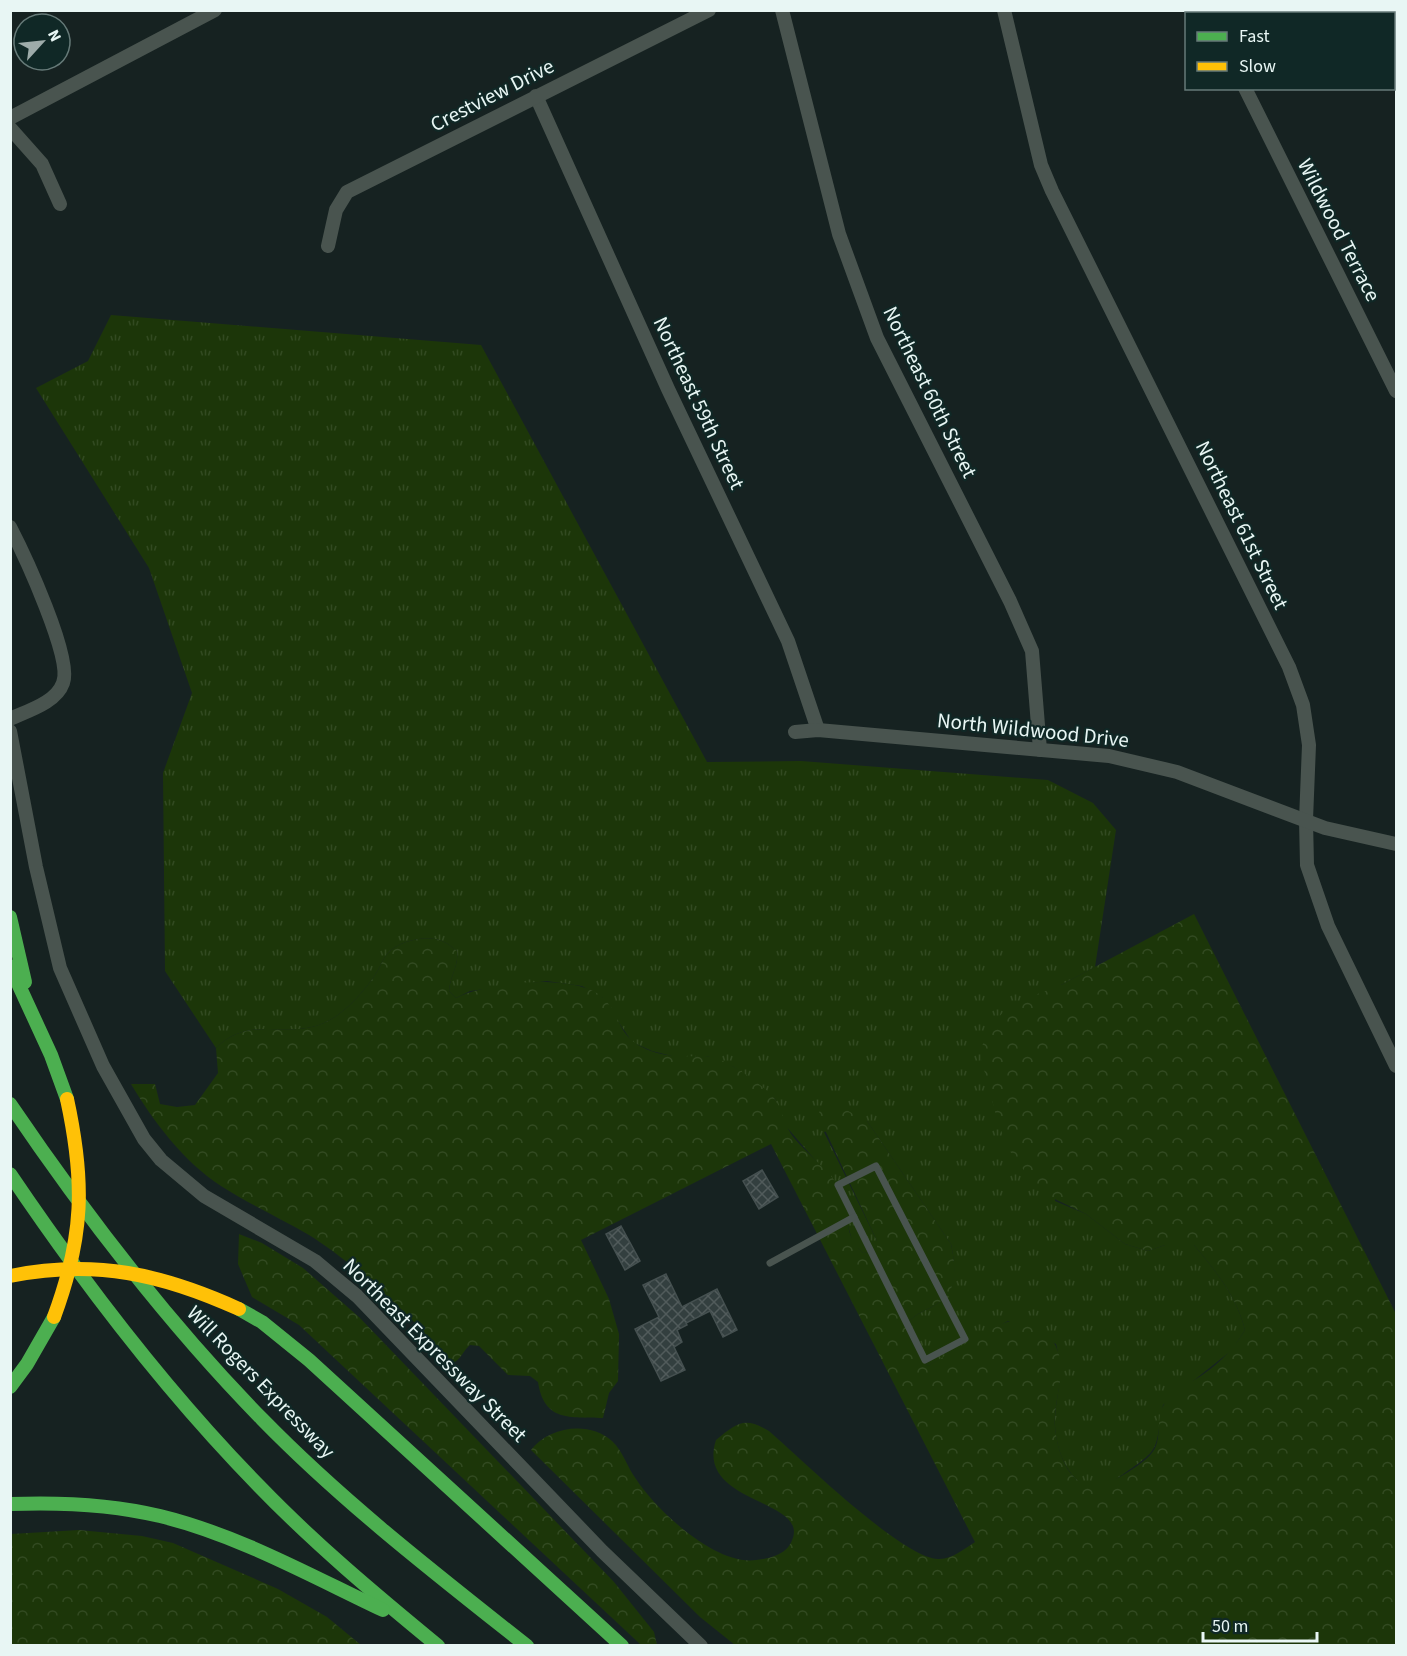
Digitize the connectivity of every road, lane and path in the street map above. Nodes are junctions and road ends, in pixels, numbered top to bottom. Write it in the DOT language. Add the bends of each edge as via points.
graph roads {
  1 [pos="215,10"];
  2 [pos="709,10"];
  3 [pos="782,10"];
  4 [pos="1004,10"];
  5 [pos="1246,90"];
  6 [pos="536,96"];
  7 [pos="10,118"];
  8 [pos="10,128"];
  9 [pos="60,204"];
  10 [pos="328,246"];
  11 [pos="1396,391"];
  12 [pos="10,527"];
  13 [pos="10,719"];
  14 [pos="818,730"];
  15 [pos="10,731"];
  16 [pos="795,732"];
  17 [pos="1040,750"];
  18 [pos="1306,820"];
  19 [pos="1396,844"];
  20 [pos="10,917"];
  21 [pos="10,966"];
  22 [pos="30,1005"];
  23 [pos="1396,1066"];
  24 [pos="10,1104"];
  25 [pos="10,1174"];
  26 [pos="854,1217"];
  27 [pos="770,1263"];
  28 [pos="10,1276"];
  29 [pos="10,1387"];
  30 [pos="10,1504"];
  31 [pos="404,1620"];
  32 [pos="438,1646"];
  33 [pos="527,1646"];
  34 [pos="622,1646"];
  35 [pos="701,1646"];
  1 -- 7 [label="street"];
  2 -- 6 [label="street, Crestview Drive"];
  3 -- 17 [label="street, Northeast 60th Street" via="839,234 876,338 1032,651"];
  4 -- 18 [label="street, Northeast 61st Street" via="1041,165 1289,667 1303,705 1309,745"];
  5 -- 11 [label="street, Wildwood Terrace"];
  6 -- 10 [label="street, Crestview Drive" via="347,192 336,210"];
  6 -- 14 [label="street, Northeast 59th Street" via="668,389 788,640"];
  8 -- 9 [label="street" via="42,164"];
  12 -- 13 [label="street" via="59,643 66,672 63,686 50,700"];
  14 -- 16 [label="street, North Wildwood Drive"];
  14 -- 17 [label="street, North Wildwood Drive"];
  15 -- 35 [label="street, Northeast Expressway Street" via="60,968 103,1066 144,1139 161,1160 204,1196 315,1261 357,1296 603,1551"];
  17 -- 18 [label="street, North Wildwood Drive" via="1109,756 1178,772"];
  18 -- 19 [label="street, North Wildwood Drive"];
  18 -- 23 [label="street, Northeast 61st Street" via="1307,865 1317,900"];
  20 -- 22 [label="highway"];
  21 -- 22 [label="highway"];
  22 -- 29 [label="highway, bridge" via="67,1099 79,1161 80,1201 74,1255 54,1317"];
  24 -- 33 [label="highway, Will Rogers Expressway" via="109,1243 245,1400 362,1513"];
  25 -- 31 [label="highway" via="91,1292 198,1420 273,1498"];
  26 -- 26 [label="lane" via="925,1360 965,1339 876,1166 838,1185"];
  26 -- 27 [label="lane"];
  28 -- 34 [label="highway, bridge" via="80,1267 145,1273 202,1291 239,1308 309,1360"];
  30 -- 31 [label="highway" via="97,1505 182,1522 254,1549"];
  31 -- 32 [label="highway"];
}
